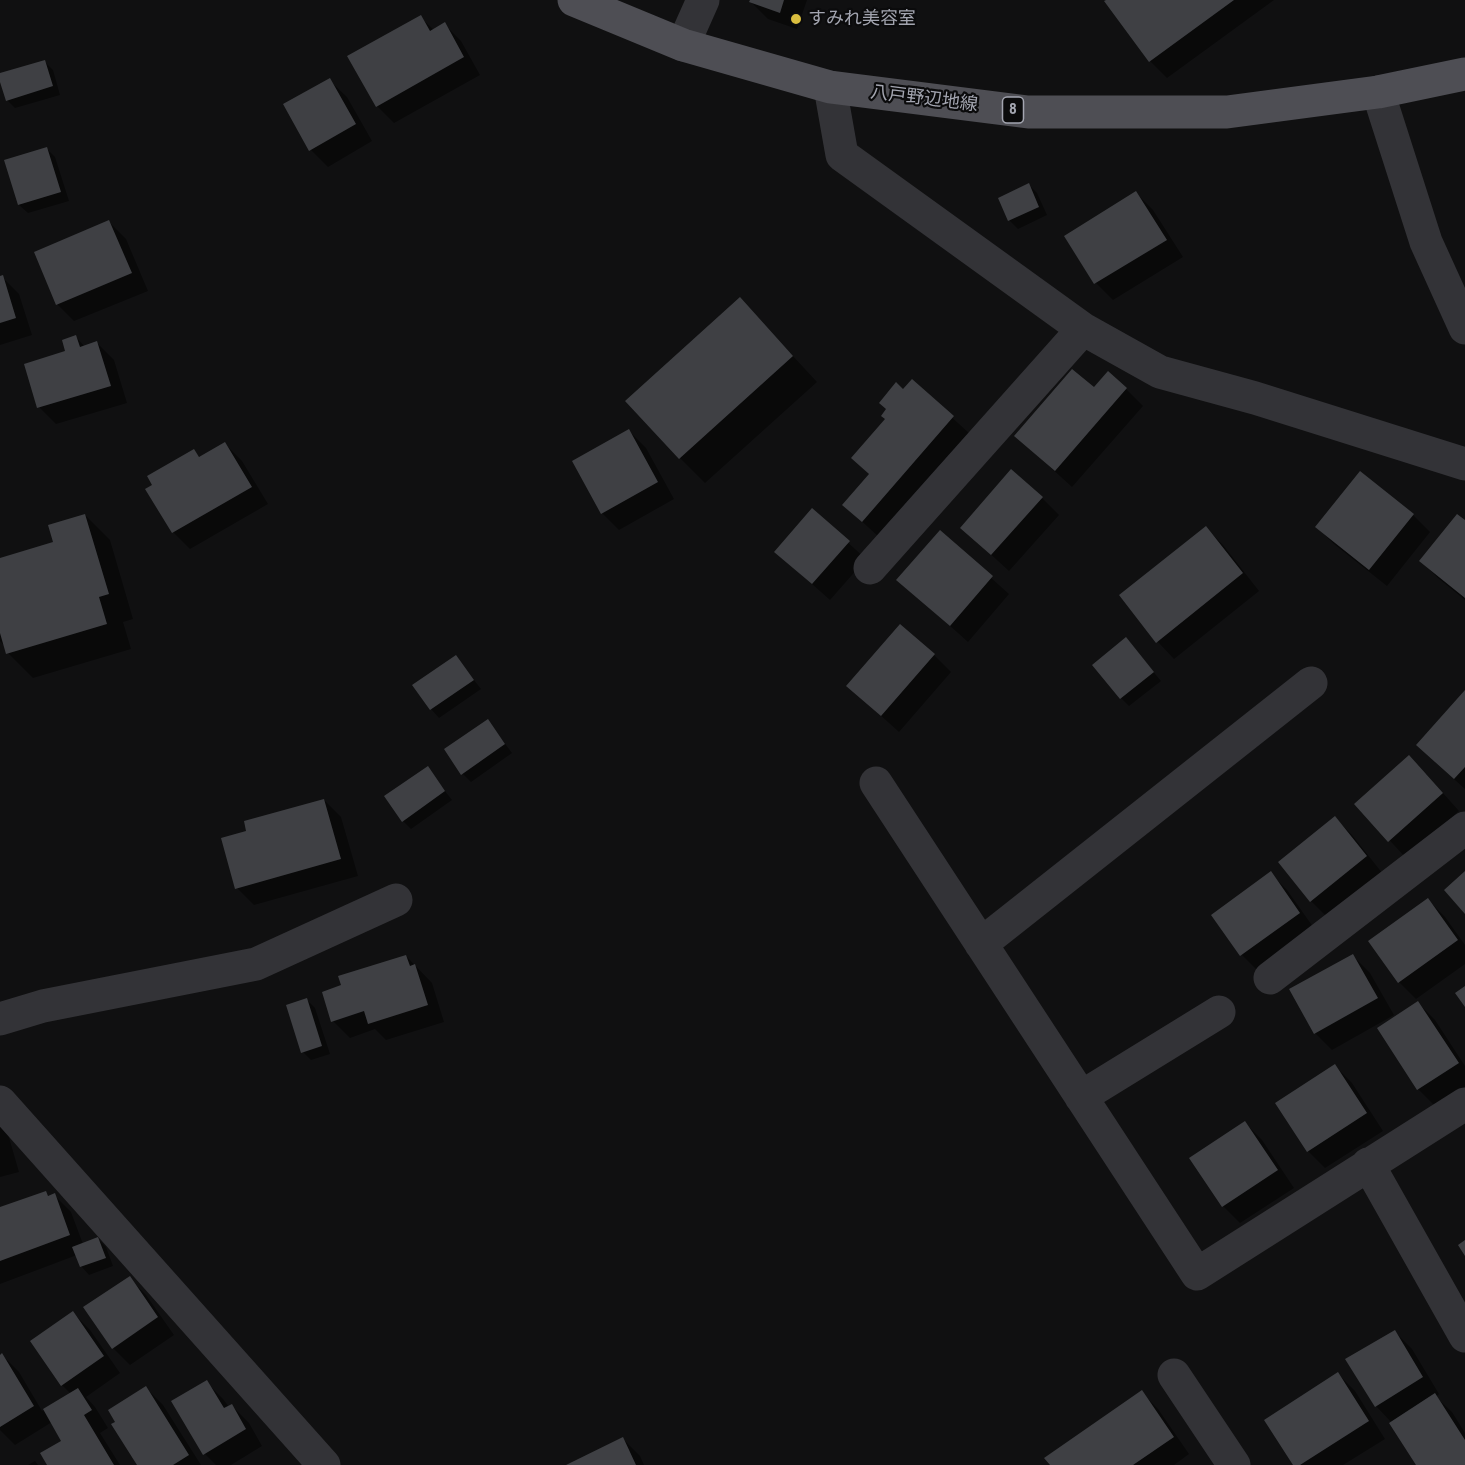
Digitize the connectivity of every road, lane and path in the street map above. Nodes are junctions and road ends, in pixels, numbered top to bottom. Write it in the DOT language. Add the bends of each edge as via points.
graph roads {
  1 [pos="574,0"];
  2 [pos="703,0"];
  3 [pos="683,45"];
  4 [pos="1465,74"];
  5 [pos="830,87"];
  6 [pos="1378,92"];
  7 [pos="1465,328"];
  8 [pos="1083,330"];
  9 [pos="1465,464"];
  10 [pos="870,568"];
  11 [pos="1311,683"];
  12 [pos="876,783"];
  13 [pos="1465,828"];
  14 [pos="396,900"];
  15 [pos="981,944"];
  16 [pos="1270,978"];
  17 [pos="1219,1012"];
  18 [pos="0,1019"];
  19 [pos="1081,1097"];
  20 [pos="0,1102"];
  21 [pos="1465,1104"];
  22 [pos="1368,1164"];
  23 [pos="1465,1336"];
  24 [pos="1174,1375"];
  25 [pos="324,1465"];
  26 [pos="1234,1465"];
  1 -- 3 [label="main road, 八戸野辺地線 / 8"];
  2 -- 3 [label="street"];
  3 -- 5 [label="main road, 八戸野辺地線 / 8"];
  4 -- 6 [label="main road, 八戸野辺地線 / 8"];
  5 -- 6 [label="main road, 八戸野辺地線 / 8" via="1028,112 1227,112"];
  5 -- 8 [label="street" via="842,155"];
  6 -- 7 [label="street" via="1426,242"];
  8 -- 9 [label="street" via="1160,372"];
  8 -- 10 [label="street"];
  11 -- 15 [label="street"];
  12 -- 15 [label="street"];
  13 -- 16 [label="street"];
  14 -- 18 [label="street" via="256,964 43,1006"];
  15 -- 19 [label="street"];
  17 -- 19 [label="street"];
  19 -- 22 [label="street" via="1197,1274"];
  20 -- 25 [label="street"];
  21 -- 22 [label="street"];
  22 -- 23 [label="street"];
  24 -- 26 [label="street"];
}
